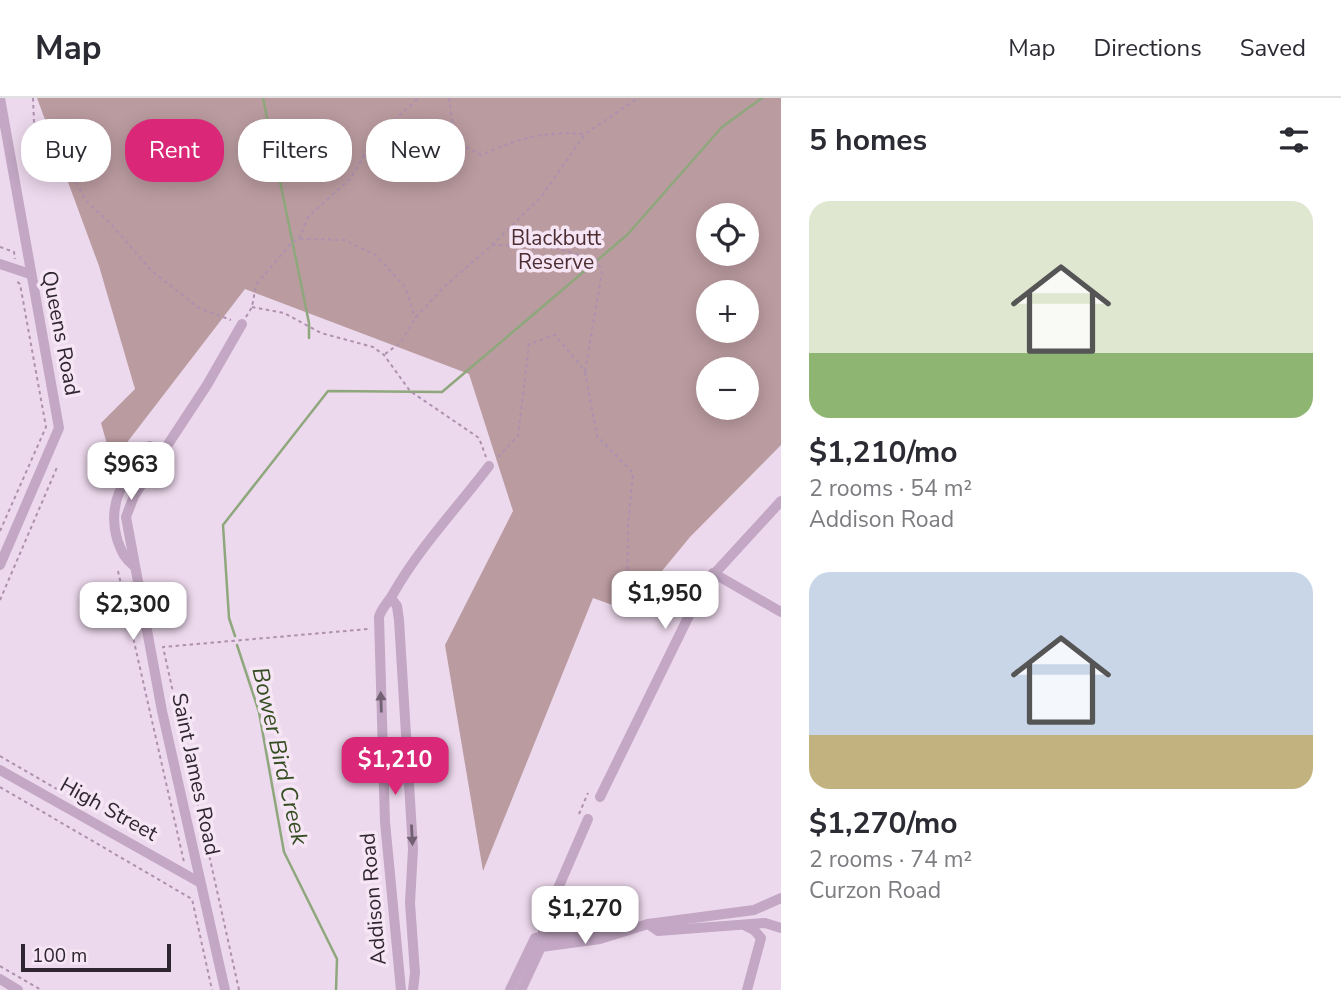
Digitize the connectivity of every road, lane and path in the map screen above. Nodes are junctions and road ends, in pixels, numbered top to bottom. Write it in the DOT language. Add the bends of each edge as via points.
graph roads {
  1 [pos="0,98"];
  2 [pos="33,98"];
  3 [pos="419,98"];
  4 [pos="449,98"];
  5 [pos="638,98"];
  6 [pos="585,134"];
  7 [pos="299,239"];
  8 [pos="492,246"];
  9 [pos="0,247"];
  10 [pos="15,260"];
  11 [pos="0,264"];
  12 [pos="30,274"];
  13 [pos="15,280"];
  14 [pos="252,307"];
  15 [pos="415,318"];
  16 [pos="242,324"];
  17 [pos="384,355"];
  18 [pos="585,370"];
  19 [pos="150,446"];
  20 [pos="58,465"];
  21 [pos="489,466"];
  22 [pos="781,501"];
  23 [pos="0,531"];
  24 [pos="0,565"];
  25 [pos="134,565"];
  26 [pos="118,571"];
  27 [pos="713,573"];
  28 [pos="391,598"];
  29 [pos="0,600"];
  30 [pos="781,612"];
  31 [pos="673,621"];
  32 [pos="379,628"];
  33 [pos="0,756"];
  34 [pos="0,770"];
  35 [pos="0,787"];
  36 [pos="600,797"];
  37 [pos="90,808"];
  38 [pos="588,818"];
  39 [pos="184,863"];
  40 [pos="199,882"];
  41 [pos="190,892"];
  42 [pos="781,898"];
  43 [pos="192,899"];
  44 [pos="648,924"];
  45 [pos="744,925"];
  46 [pos="781,928"];
  47 [pos="627,929"];
  48 [pos="543,936"];
  49 [pos="0,966"];
  50 [pos="0,979"];
  51 [pos="18,990"];
  52 [pos="41,990"];
  53 [pos="212,990"];
  54 [pos="225,990"];
  55 [pos="239,990"];
  56 [pos="401,990"];
  57 [pos="413,990"];
  58 [pos="510,990"];
  59 [pos="521,990"];
  60 [pos="747,990"];
  1 -- 12 [label="street, Queens Road"];
  2 -- 16 [label="path" via="34,122 65,161 86,201 152,271 199,308"];
  3 -- 7 [label="path" via="375,137 350,179 308,218"];
  4 -- 6 [label="path" via="455,141 481,155 518,139"];
  5 -- 6 [label="path"];
  6 -- 8 [label="path" via="541,197"];
  7 -- 14 [label="path" via="257,285"];
  7 -- 15 [label="path" via="345,240 377,256 405,287"];
  8 -- 15 [label="path"];
  8 -- 18 [label="path" via="549,246 597,260 602,272"];
  9 -- 10 [label="path" via="14,252"];
  11 -- 12 [label="street"];
  12 -- 24 [label="street, Queens Road" via="59,428"];
  13 -- 23 [label="path" via="20,284 46,427"];
  14 -- 16 [label="path"];
  14 -- 17 [label="path" via="284,313 321,333 373,347"];
  15 -- 17 [label="path" via="400,342"];
  16 -- 25 [label="street, Saint James Road" via="128,507"];
  17 -- 21 [label="path" via="410,391 479,438"];
  18 -- 21 [label="path" via="555,335 529,344 518,436"];
  18 -- 31 [label="path" via="597,436 633,473 627,599"];
  19 -- 25 [label="street, Saint James Road" via="113,508 122,554"];
  20 -- 29 [label="path"];
  21 -- 28 [label="street, Addison Road"];
  22 -- 27 [label="street"];
  25 -- 40 [label="street, Saint James Road"];
  26 -- 39 [label="path"];
  27 -- 30 [label="street"];
  27 -- 36 [label="street"];
  28 -- 32 [label="street, Addison Road" via="383,605"];
  28 -- 57 [label="street, Addison Road, one-way" via="400,620 413,849"];
  32 -- 55 [label="path" via="163,647"];
  56 -- 32 [label="street, Addison Road, one-way" via="385,822"];
  33 -- 37 [label="path"];
  34 -- 40 [label="street, High Street"];
  35 -- 43 [label="path"];
  38 -- 48 [label="street" via="542,922"];
  40 -- 54 [label="street, Saint James Road"];
  41 -- 43 [label="path"];
  42 -- 44 [label="street" via="754,910"];
  43 -- 53 [label="path"];
  44 -- 45 [label="street" via="658,931"];
  44 -- 47 [label="street"];
  45 -- 46 [label="street" via="765,923"];
  45 -- 60 [label="street" via="761,938"];
  47 -- 48 [label="street"];
  47 -- 59 [label="street" via="600,939 541,947"];
  48 -- 58 [label="street" via="535,938"];
  49 -- 52 [label="path"];
  50 -- 51 [label="street"];
}
